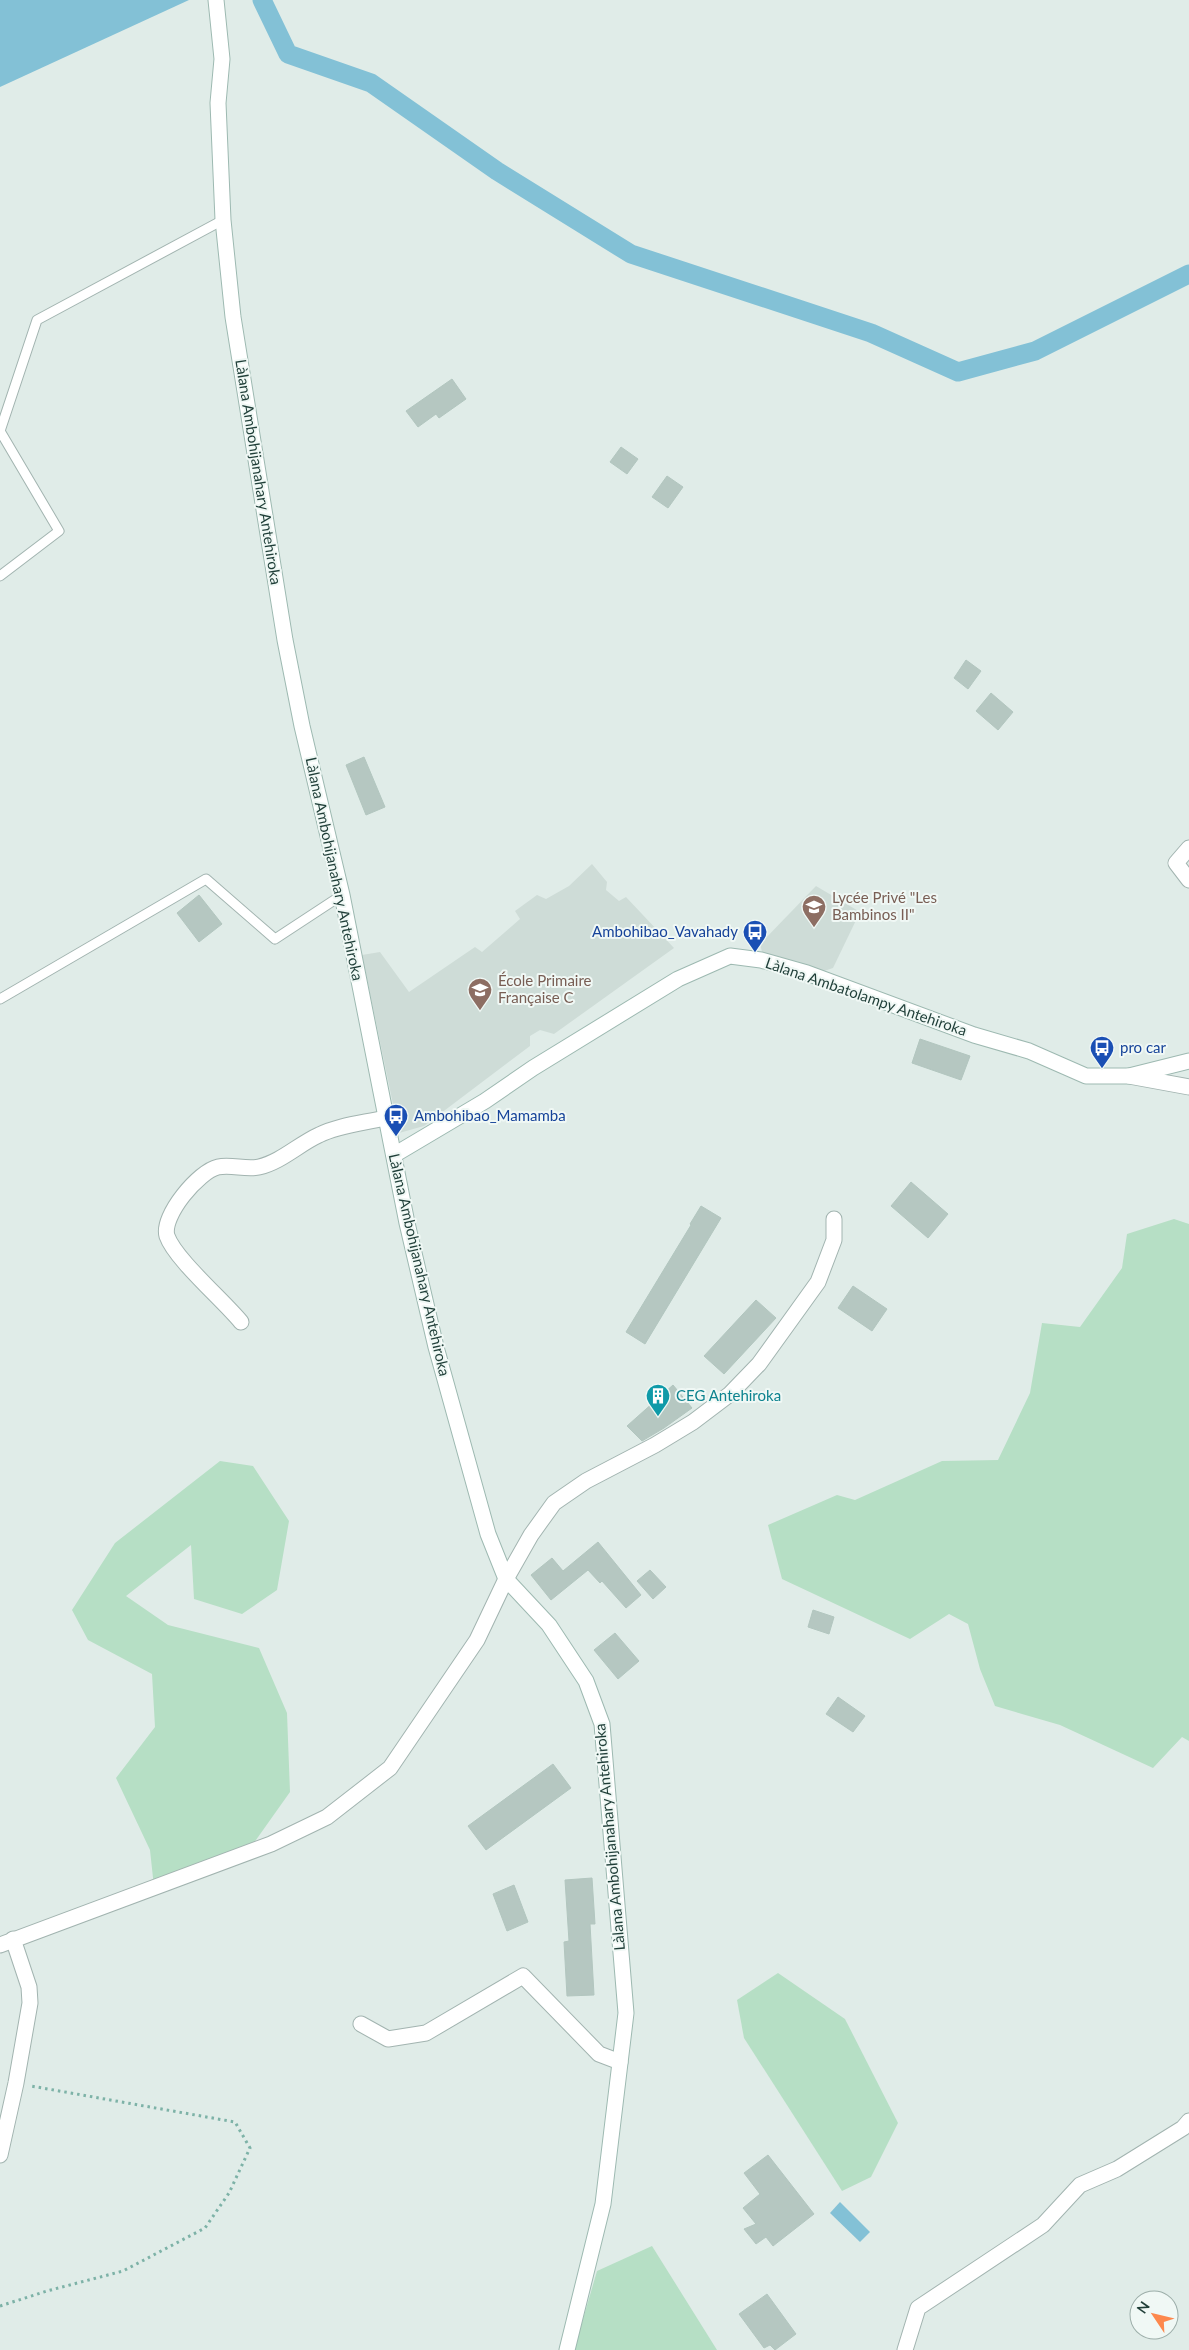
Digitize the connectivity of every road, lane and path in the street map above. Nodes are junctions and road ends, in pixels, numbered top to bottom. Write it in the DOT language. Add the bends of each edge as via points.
graph roads {
  1 [pos="216,0"];
  2 [pos="224,220"];
  3 [pos="0,576"];
  4 [pos="1189,848"];
  5 [pos="1189,880"];
  6 [pos="342,895"];
  7 [pos="0,999"];
  8 [pos="1189,1061"];
  9 [pos="1129,1076"];
  10 [pos="1189,1087"];
  11 [pos="385,1118"];
  12 [pos="394,1154"];
  13 [pos="834,1219"];
  14 [pos="241,1322"];
  15 [pos="506,1579"];
  16 [pos="7,1942"];
  17 [pos="361,2024"];
  18 [pos="620,2062"];
  19 [pos="16,2083"];
  20 [pos="1189,2121"];
  21 [pos="0,2155"];
  22 [pos="0,2306"];
  23 [pos="567,2350"];
  24 [pos="905,2350"];
  1 -- 2 [label="street, Làlana Ambohijanahary Antehiroka" via="222,59 218,103"];
  2 -- 3 [label="lane" via="37,320 0,431 59,531"];
  2 -- 6 [label="street, Làlana Ambohijanahary Antehiroka" via="233,317 285,640"];
  4 -- 5 [label="street" via="1176,863"];
  6 -- 7 [label="lane" via="275,939 206,879"];
  6 -- 11 [label="street, Làlana Ambohijanahary Antehiroka"];
  8 -- 9 [label="street, Làlana Ambatolampy Antehiroka"];
  9 -- 10 [label="street"];
  9 -- 12 [label="street, Làlana Ambatolampy Antehiroka" via="1086,1076 1029,1051 974,1035 807,973 761,960 730,956 678,979 485,1101"];
  11 -- 12 [label="street, Làlana Ambohijanahary Antehiroka"];
  11 -- 14 [label="street" via="319,1134 258,1167 216,1167 203,1173 182,1198 167,1220 166,1234 175,1251"];
  12 -- 15 [label="street, Làlana Ambohijanahary Antehiroka" via="436,1348 488,1534"];
  13 -- 15 [label="street" via="834,1240 818,1282 759,1364 730,1394 693,1422 586,1481 554,1503"];
  15 -- 16 [label="street" via="477,1640 390,1768 327,1817 271,1844"];
  15 -- 18 [label="street, Làlana Ambohijanahary Antehiroka" via="555,1633 586,1681 602,1724 626,2013"];
  16 -- 19 [label="street" via="29,1987 30,2003"];
  17 -- 18 [label="street" via="388,2039 426,2032 524,1976 599,2054"];
  18 -- 23 [label="street, Làlana Ambohijanahary Antehiroka" via="603,2204"];
  19 -- 21 [label="street"];
  19 -- 22 [label="path" via="235,2122 250,2148 229,2193 205,2228 123,2271"];
  20 -- 24 [label="street" via="1117,2169 1080,2185 1043,2224 918,2308"];
}
